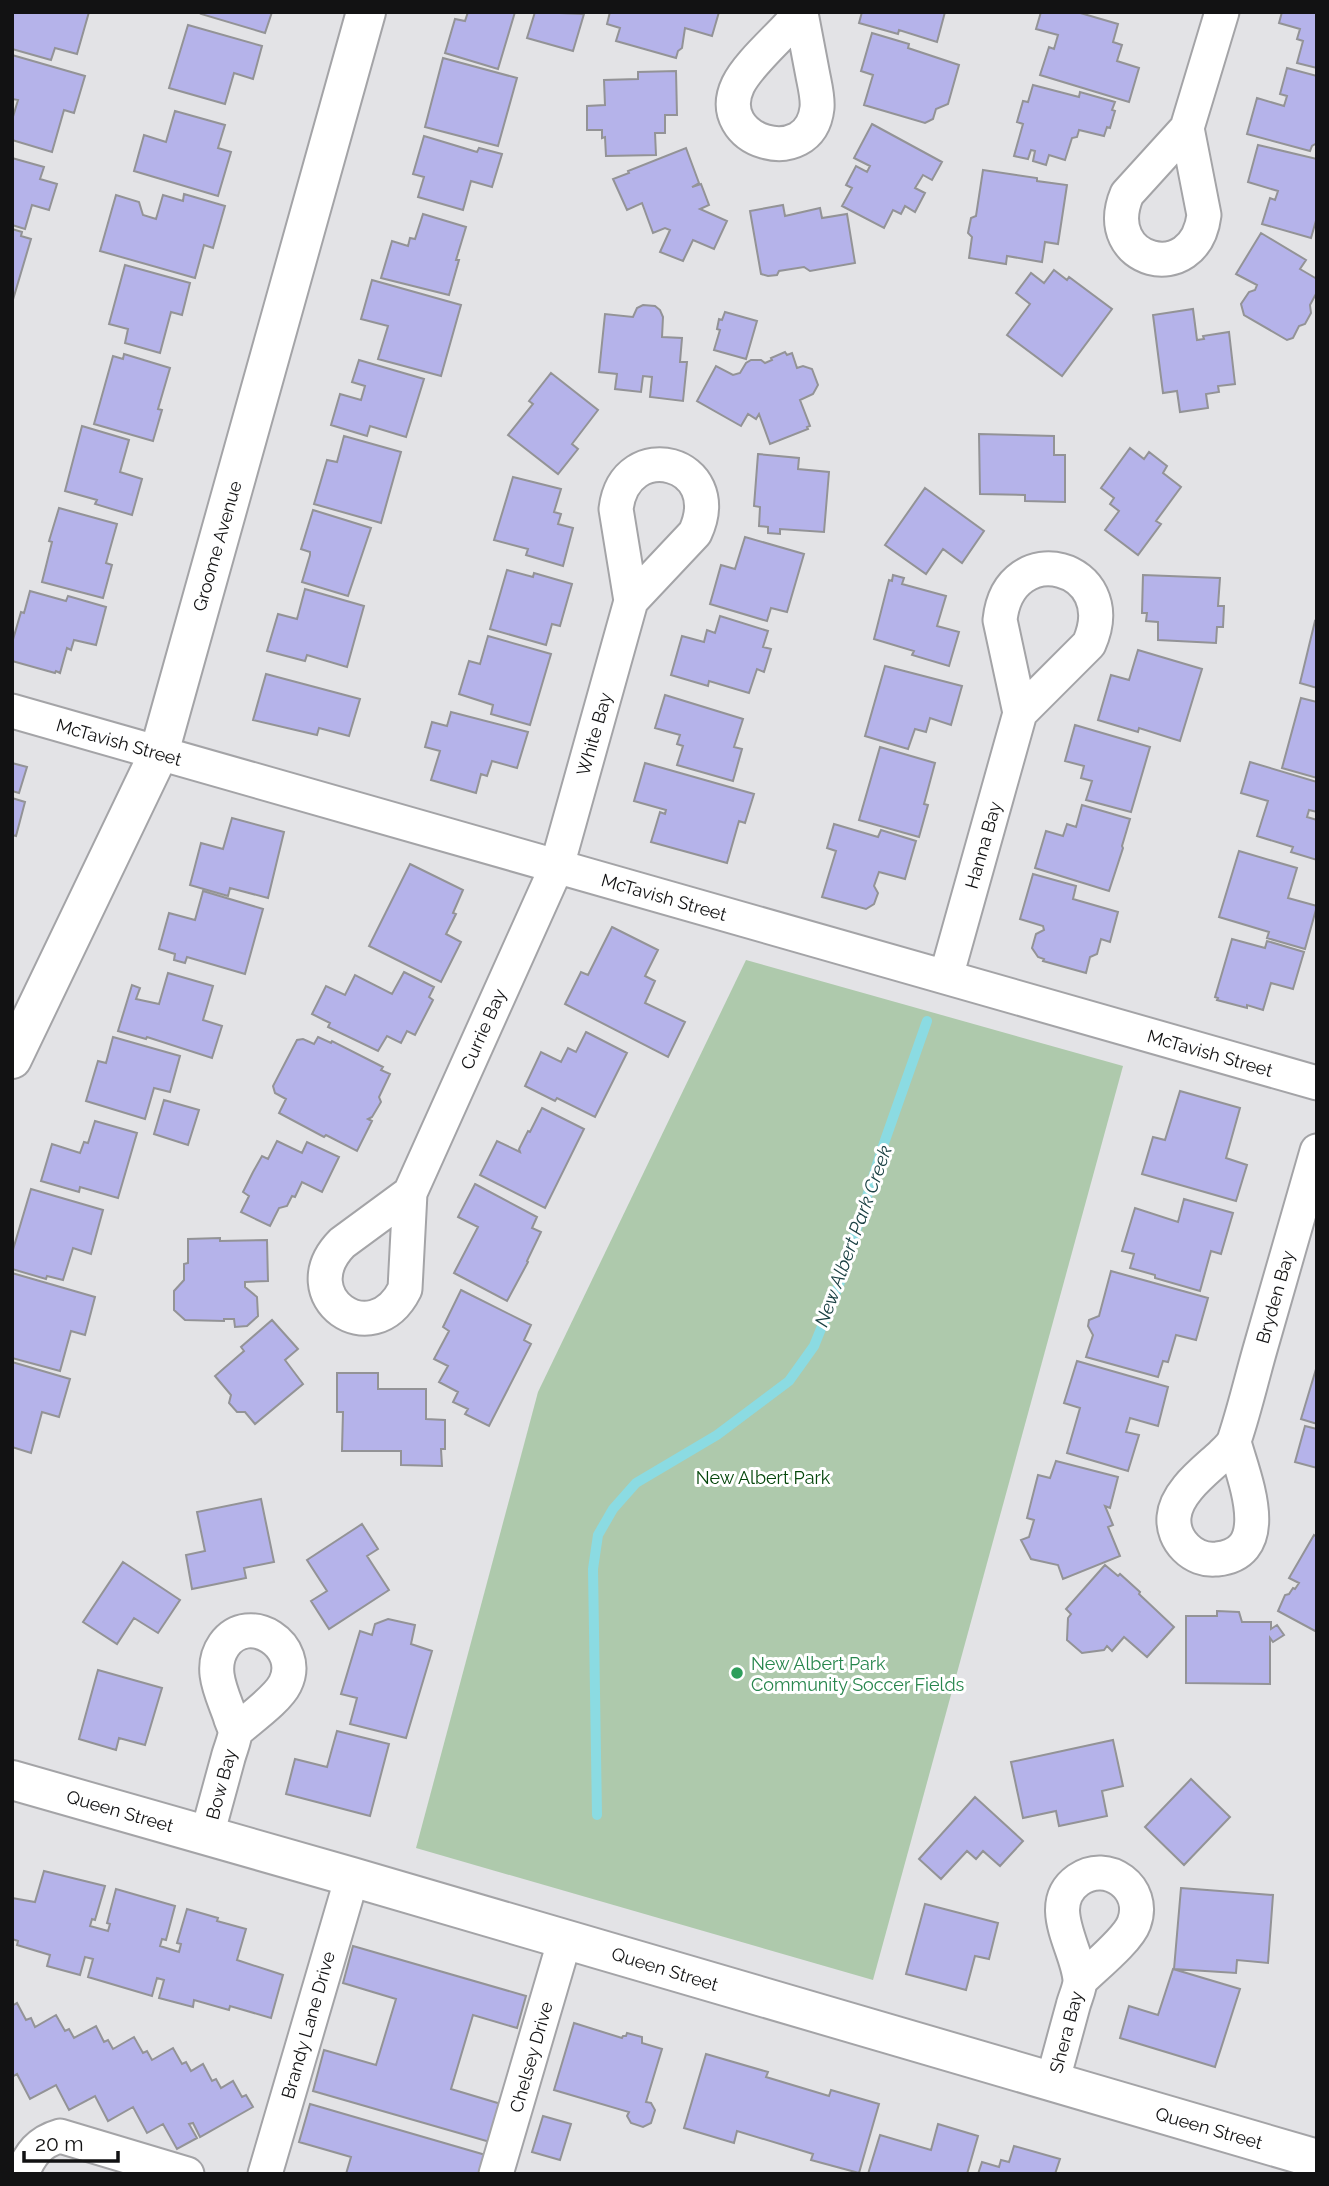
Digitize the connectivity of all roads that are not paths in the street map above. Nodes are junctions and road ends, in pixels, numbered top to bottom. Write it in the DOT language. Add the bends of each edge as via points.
graph roads {
  1 [pos="366,12"];
  2 [pos="1222,12"];
  3 [pos="1187,128"];
  4 [pos="631,601"];
  5 [pos="12,711"];
  6 [pos="1020,713"];
  7 [pos="159,753"];
  8 [pos="556,866"];
  9 [pos="946,977"];
  10 [pos="12,1059"];
  11 [pos="1317,1083"];
  12 [pos="1317,1151"];
  13 [pos="410,1193"];
  14 [pos="1234,1442"];
  15 [pos="235,1732"];
  16 [pos="12,1780"];
  17 [pos="207,1835"];
  18 [pos="352,1877"];
  19 [pos="565,1939"];
  20 [pos="1080,1981"];
  21 [pos="1052,2083"];
  22 [pos="1317,2159"];
  23 [pos="22,2174"];
  24 [pos="187,2174"];
  25 [pos="265,2174"];
  26 [pos="496,2174"];
  1 -- 7 [label="street, Groome Avenue"];
  2 -- 3 [label="street"];
  4 -- 8 [label="street, White Bay"];
  5 -- 7 [label="street, McTavish Street"];
  6 -- 9 [label="street, Hanna Bay"];
  7 -- 8 [label="street, McTavish Street"];
  7 -- 10 [label="street, Groome Avenue"];
  8 -- 9 [label="street, McTavish Street"];
  8 -- 13 [label="street, Currie Bay"];
  9 -- 11 [label="street, McTavish Street"];
  12 -- 14 [label="street, Bryden Bay"];
  15 -- 17 [label="street, Bow Bay"];
  16 -- 17 [label="street, Queen Street"];
  17 -- 18 [label="street, Queen Street"];
  18 -- 19 [label="street, Queen Street"];
  18 -- 25 [label="street, Brandy Lane Drive"];
  19 -- 21 [label="street, Queen Street"];
  19 -- 26 [label="street, Chelsey Drive"];
  20 -- 21 [label="street, Shera Bay"];
  21 -- 22 [label="street, Queen Street"];
  23 -- 24 [label="street" via="36,2148 60,2136"];
}
